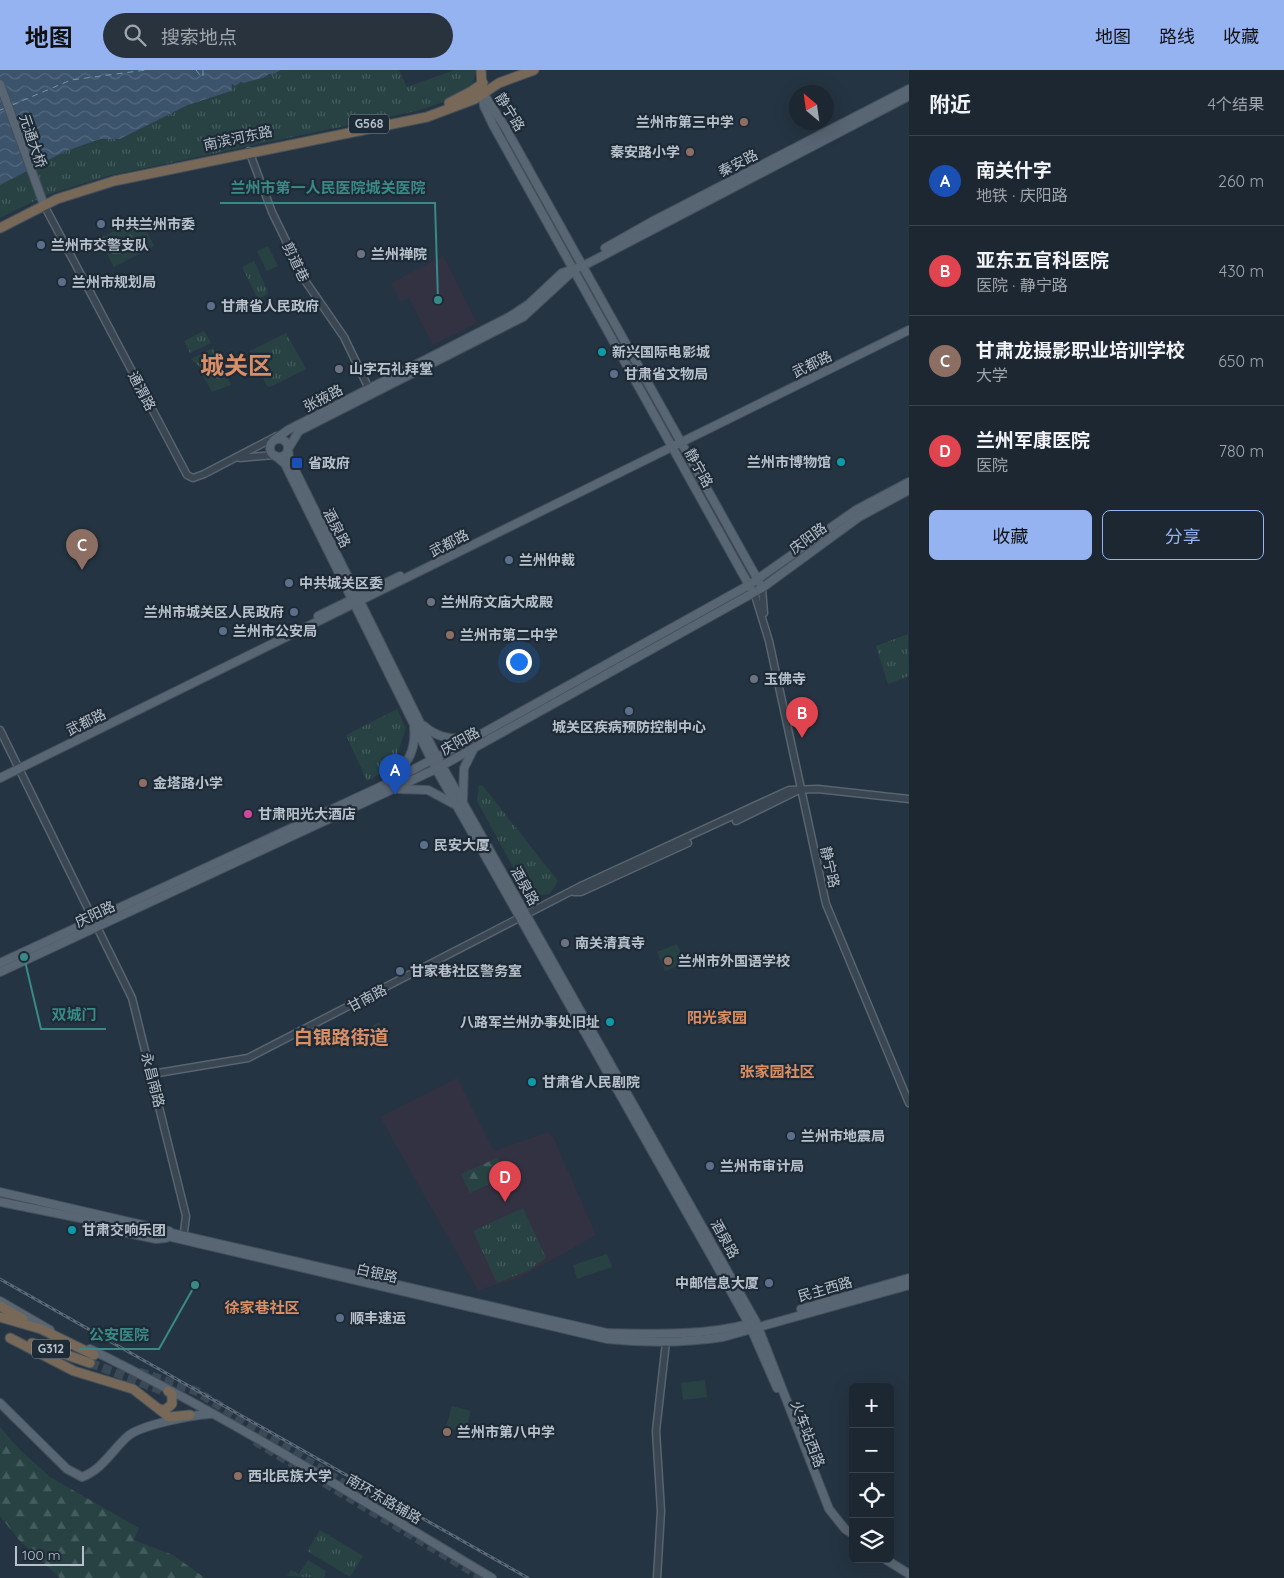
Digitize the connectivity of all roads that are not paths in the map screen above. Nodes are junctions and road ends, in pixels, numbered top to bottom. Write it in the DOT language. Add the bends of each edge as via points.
graph roads {
  1 [pos="481,70"];
  2 [pos="534,70"];
  3 [pos="482,83"];
  4 [pos="0,84"];
  5 [pos="909,89"];
  6 [pos="482,93"];
  7 [pos="909,96"];
  8 [pos="249,151"];
  9 [pos="41,201"];
  10 [pos="0,224"];
  11 [pos="0,228"];
  12 [pos="582,266"];
  13 [pos="574,270"];
  14 [pos="909,326"];
  15 [pos="909,330"];
  16 [pos="370,391"];
  17 [pos="288,430"];
  18 [pos="274,440"];
  19 [pos="680,440"];
  20 [pos="671,444"];
  21 [pos="259,445"];
  22 [pos="288,449"];
  23 [pos="275,456"];
  24 [pos="231,460"];
  25 [pos="909,482"];
  26 [pos="909,490"];
  27 [pos="758,579"];
  28 [pos="749,585"];
  29 [pos="762,588"];
  30 [pos="754,592"];
  31 [pos="356,601"];
  32 [pos="765,625"];
  33 [pos="415,719"];
  34 [pos="0,730"];
  35 [pos="483,733"];
  36 [pos="475,746"];
  37 [pos="434,758"];
  38 [pos="18,767"];
  39 [pos="440,767"];
  40 [pos="0,774"];
  41 [pos="0,778"];
  42 [pos="385,784"];
  43 [pos="393,789"];
  44 [pos="800,790"];
  45 [pos="909,799"];
  46 [pos="461,805"];
  47 [pos="524,916"];
  48 [pos="95,924"];
  49 [pos="0,963"];
  50 [pos="0,972"];
  51 [pos="152,1074"];
  52 [pos="909,1103"];
  53 [pos="0,1192"];
  54 [pos="0,1197"];
  55 [pos="0,1202"];
  56 [pos="0,1206"];
  57 [pos="154,1231"];
  58 [pos="173,1235"];
  59 [pos="183,1237"];
  60 [pos="909,1278"];
  61 [pos="909,1285"];
  62 [pos="0,1296"];
  63 [pos="0,1301"];
  64 [pos="0,1306"];
  65 [pos="21,1312"];
  66 [pos="0,1317"];
  67 [pos="753,1326"];
  68 [pos="41,1329"];
  69 [pos="0,1337"];
  70 [pos="10,1338"];
  71 [pos="666,1342"];
  72 [pos="168,1390"];
  73 [pos="0,1403"];
  74 [pos="160,1410"];
  75 [pos="210,1414"];
  76 [pos="190,1415"];
  77 [pos="849,1532"];
  78 [pos="849,1536"];
  79 [pos="894,1560"];
  80 [pos="891,1563"];
  81 [pos="909,1569"];
  82 [pos="909,1574"];
  83 [pos="492,1578"];
  84 [pos="657,1578"];
  1 -- 3 [label="highway"];
  2 -- 6 [label="highway, 南滨河东路 / G568"];
  3 -- 6 [label="highway"];
  3 -- 8 [label="highway, 南滨河东路 / G568" via="462,97 429,111"];
  4 -- 9 [label="main road, 元通大桥"];
  5 -- 12 [label="main road, 秦安路" via="653,222 586,260"];
  6 -- 8 [label="highway, 南滨河东路 / G568" via="475,99 426,117"];
  6 -- 12 [label="main road, 静宁路" via="492,104"];
  6 -- 13 [label="main road, 静宁路" via="493,125"];
  7 -- 12 [label="main road, 秦安路"];
  8 -- 9 [label="highway, 南滨河东路 / G568"];
  8 -- 16 [label="street, 剪道巷" via="272,212 306,282 344,337"];
  9 -- 10 [label="highway, 南滨河东路 / G568"];
  9 -- 11 [label="highway, 南滨河东路 / G568"];
  9 -- 24 [label="street, 通渭路" via="187,475 193,478"];
  12 -- 13 [label="main road, 秦安路"];
  12 -- 19 [label="main road, 静宁路"];
  13 -- 16 [label="main road, 秦安路" via="562,273 510,317"];
  13 -- 20 [label="main road, 静宁路"];
  14 -- 19 [label="main road, 武都路"];
  15 -- 19 [label="main road, 武都路"];
  16 -- 17 [label="main road, 张掖路"];
  16 -- 22 [label="main road" via="299,431"];
  17 -- 18 [label="main road, 张掖路"];
  17 -- 21 [label="street, 通渭路"];
  18 -- 21 [label="street"];
  18 -- 22 [label="main road" via="282,440"];
  18 -- 23 [label="main road" via="270,449"];
  19 -- 20 [label="main road, 武都路"];
  19 -- 27 [label="main road, 静宁路"];
  20 -- 28 [label="main road, 静宁路"];
  20 -- 31 [label="main road, 武都路"];
  21 -- 24 [label="street, 通渭路"];
  22 -- 23 [label="main road" via="284,455"];
  22 -- 31 [label="main road, 酒泉路" via="292,466"];
  23 -- 24 [label="street"];
  23 -- 31 [label="main road, 酒泉路" via="285,464"];
  25 -- 27 [label="main road, 庆阳路" via="856,510"];
  26 -- 29 [label="main road, 庆阳路" via="859,517"];
  27 -- 28 [label="main road, 庆阳路"];
  27 -- 29 [label="main road, 静宁路"];
  28 -- 30 [label="main road, 静宁路"];
  28 -- 35 [label="main road, 庆阳路"];
  29 -- 30 [label="main road, 庆阳路"];
  29 -- 32 [label="street, 静宁路"];
  30 -- 32 [label="street, 静宁路"];
  30 -- 36 [label="main road, 庆阳路"];
  31 -- 33 [label="main road, 酒泉路"];
  31 -- 38 [label="main road, 武都路"];
  32 -- 44 [label="street, 静宁路"];
  33 -- 35 [label="main road" via="430,731 451,738"];
  33 -- 37 [label="main road, 酒泉路"];
  33 -- 42 [label="main road" via="408,763"];
  34 -- 38 [label="street, 永昌南路"];
  35 -- 37 [label="main road, 庆阳路"];
  36 -- 39 [label="main road, 庆阳路"];
  36 -- 46 [label="main road" via="464,768"];
  37 -- 39 [label="main road, 酒泉路"];
  37 -- 42 [label="main road, 庆阳路"];
  38 -- 40 [label="main road, 武都路"];
  38 -- 41 [label="main road, 武都路"];
  38 -- 48 [label="street, 永昌南路"];
  39 -- 43 [label="main road, 庆阳路"];
  39 -- 46 [label="main road, 酒泉路"];
  42 -- 48 [label="main road, 庆阳路"];
  43 -- 46 [label="main road" via="428,790"];
  43 -- 48 [label="main road, 庆阳路"];
  44 -- 45 [label="street, 甘南路"];
  44 -- 47 [label="street, 甘南路"];
  44 -- 52 [label="street, 静宁路" via="826,904"];
  46 -- 47 [label="main road, 酒泉路"];
  47 -- 51 [label="street, 甘南路" via="248,1058"];
  47 -- 67 [label="main road, 酒泉路"];
  48 -- 49 [label="main road, 庆阳路"];
  48 -- 50 [label="main road, 庆阳路"];
  48 -- 51 [label="street, 永昌南路" via="132,998"];
  51 -- 59 [label="street, 永昌南路" via="186,1216"];
  53 -- 58 [label="main road"];
  54 -- 57 [label="main road, 白银路"];
  55 -- 57 [label="main road, 白银路"];
  56 -- 58 [label="main road" via="156,1239"];
  57 -- 58 [label="main road, 白银路"];
  58 -- 59 [label="main road, 白银路"];
  59 -- 67 [label="main road, 白银路" via="607,1333 666,1334"];
  59 -- 71 [label="main road, 白银路" via="607,1339"];
  60 -- 67 [label="main road, 民主西路"];
  61 -- 67 [label="main road, 民主西路"];
  62 -- 65 [label="main road"];
  63 -- 65 [label="main road"];
  64 -- 68 [label="highway"];
  65 -- 72 [label="main road, 南环东路辅路"];
  66 -- 68 [label="highway, G312"];
  67 -- 71 [label="main road, 白银路" via="692,1342"];
  67 -- 77 [label="main road, 火车站西路" via="829,1509"];
  67 -- 78 [label="main road, 火车站西路" via="825,1512 839,1530"];
  68 -- 70 [label="highway, G312" via="92,1359"];
  69 -- 70 [label="highway, G312"];
  70 -- 74 [label="highway" via="74,1371 133,1389"];
  71 -- 84 [label="street" via="656,1430 661,1511"];
  72 -- 74 [label="highway" via="172,1394 172,1404 164,1411"];
  72 -- 75 [label="main road, 南环东路辅路"];
  73 -- 76 [label="main road" via="67,1469 82,1477 101,1466 120,1443 136,1431"];
  74 -- 76 [label="highway" via="170,1417"];
  75 -- 76 [label="main road"];
  75 -- 83 [label="main road, 南环东路辅路"];
  79 -- 81 [label="main road"];
  80 -- 82 [label="main road"];
}
